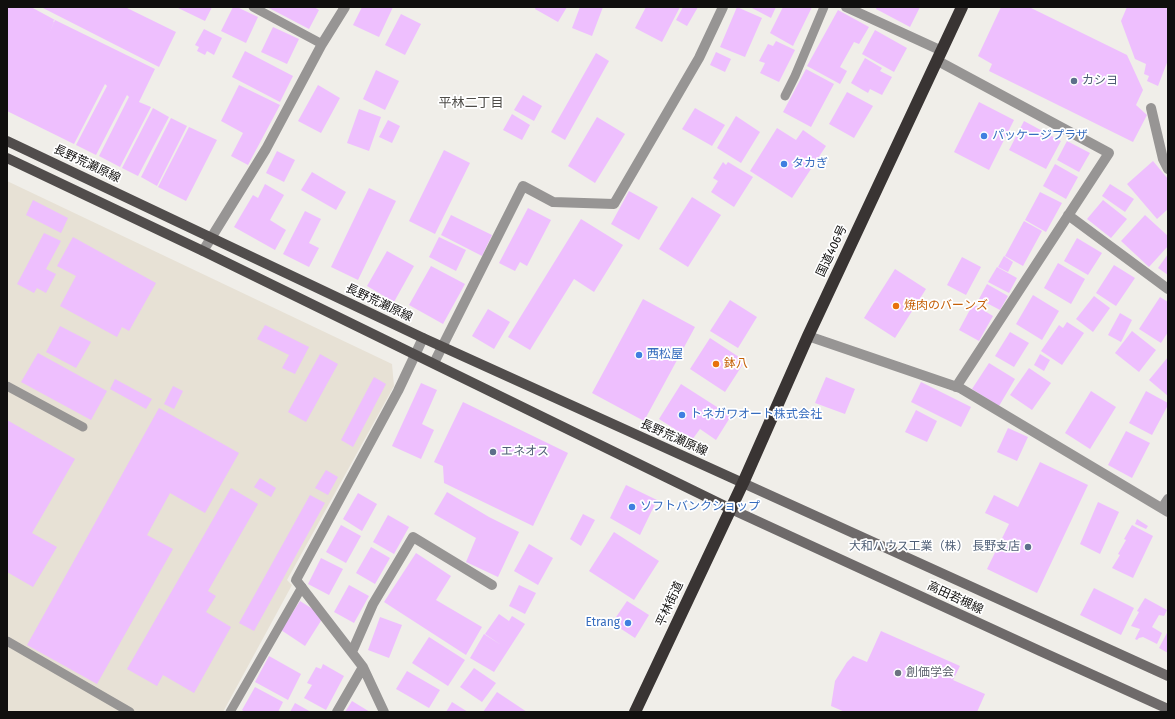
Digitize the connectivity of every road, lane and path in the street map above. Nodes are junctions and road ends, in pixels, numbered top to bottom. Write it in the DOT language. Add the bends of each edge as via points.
graph roads {
  1 [pos="253,7"];
  2 [pos="344,7"];
  3 [pos="723,7"];
  4 [pos="824,7"];
  5 [pos="846,7"];
  6 [pos="962,7"];
  7 [pos="322,44"];
  8 [pos="940,56"];
  9 [pos="785,96"];
  10 [pos="1151,108"];
  11 [pos="7,141"];
  12 [pos="7,158"];
  13 [pos="1168,169"];
  14 [pos="1068,215"];
  15 [pos="211,237"];
  16 [pos="203,251"];
  17 [pos="1168,289"];
  18 [pos="808,336"];
  19 [pos="423,338"];
  20 [pos="442,347"];
  21 [pos="415,355"];
  22 [pos="434,363"];
  23 [pos="7,386"];
  24 [pos="956,387"];
  25 [pos="83,427"];
  26 [pos="743,483"];
  27 [pos="1168,499"];
  28 [pos="731,509"];
  29 [pos="1165,510"];
  30 [pos="492,585"];
  31 [pos="302,587"];
  32 [pos="7,641"];
  33 [pos="352,652"];
  34 [pos="363,667"];
  35 [pos="1168,676"];
  36 [pos="1168,709"];
  37 [pos="130,712"];
  38 [pos="230,712"];
  39 [pos="337,712"];
  40 [pos="384,712"];
  41 [pos="635,712"];
  1 -- 7 [label="lane"];
  2 -- 7 [label="street"];
  3 -- 20 [label="street" via="700,58 614,204 553,202 523,186"];
  4 -- 9 [label="lane"];
  5 -- 8 [label="street"];
  6 -- 8 [label="highway, 国道406号"];
  7 -- 15 [label="street" via="266,149"];
  8 -- 14 [label="street" via="1109,152"];
  8 -- 18 [label="highway, 国道406号"];
  10 -- 13 [label="street" via="1163,159"];
  11 -- 15 [label="main road, 長野荒瀬原線"];
  12 -- 16 [label="main road"];
  14 -- 17 [label="street"];
  14 -- 24 [label="street"];
  15 -- 16 [label="street"];
  15 -- 19 [label="main road, 長野荒瀬原線"];
  16 -- 21 [label="main road"];
  18 -- 24 [label="street"];
  18 -- 26 [label="highway, 国道406号"];
  19 -- 20 [label="main road, 長野荒瀬原線"];
  19 -- 21 [label="street"];
  20 -- 22 [label="street"];
  20 -- 26 [label="main road, 長野荒瀬原線"];
  21 -- 22 [label="main road"];
  21 -- 31 [label="street" via="296,580"];
  22 -- 28 [label="main road"];
  23 -- 25 [label="lane"];
  24 -- 29 [label="street"];
  26 -- 28 [label="highway, 国道406号"];
  26 -- 35 [label="street, 高田若槻線"];
  27 -- 29 [label="street"];
  28 -- 36 [label="street, 高田若槻線"];
  28 -- 41 [label="highway, 平林街道"];
  30 -- 33 [label="street" via="413,536 374,604"];
  31 -- 33 [label="street"];
  31 -- 38 [label="lane"];
  32 -- 37 [label="lane"];
  33 -- 34 [label="street"];
  34 -- 39 [label="street"];
  34 -- 40 [label="street"];
}
